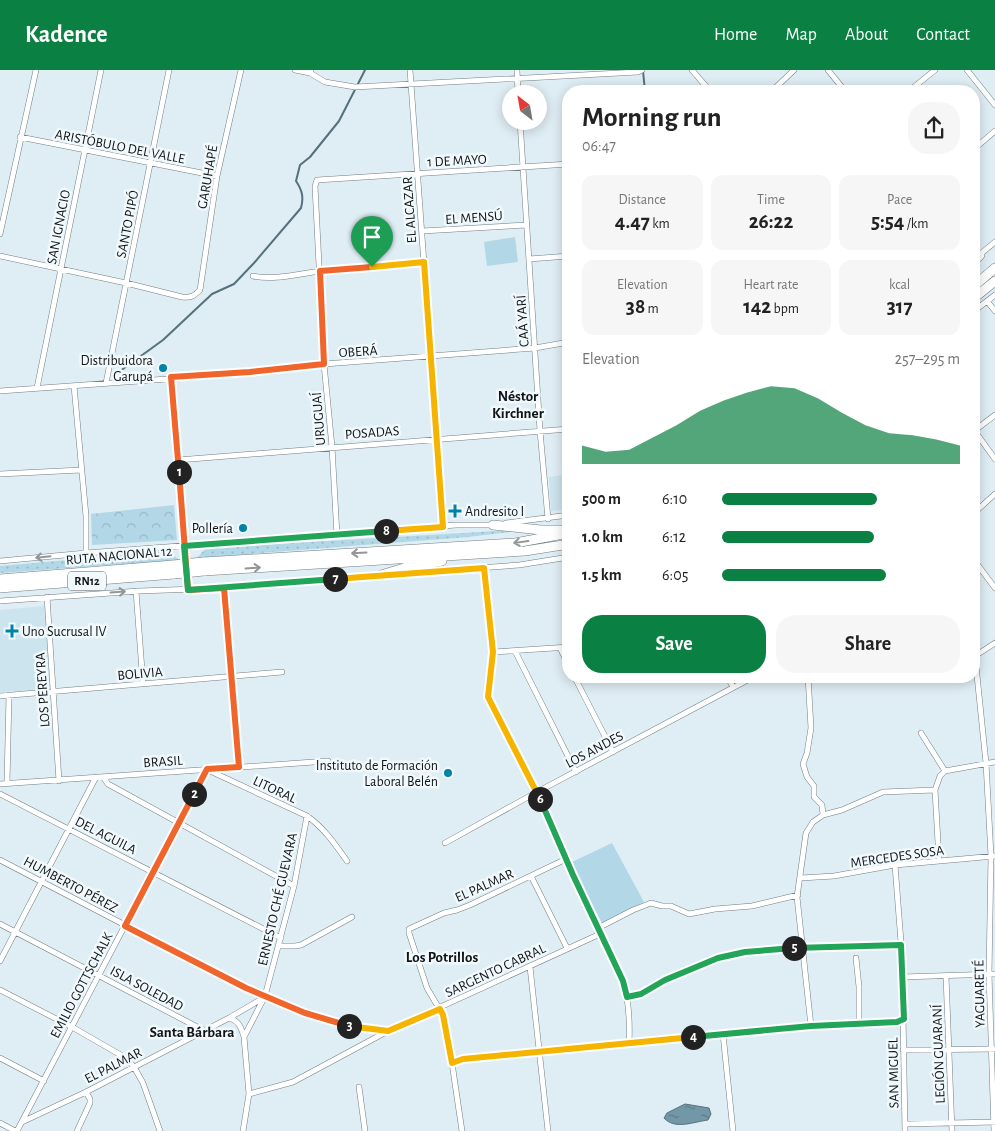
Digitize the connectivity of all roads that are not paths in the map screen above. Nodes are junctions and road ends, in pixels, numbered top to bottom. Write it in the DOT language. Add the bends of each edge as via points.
graph roads {
  1 [pos="36,70"];
  2 [pos="101,70"];
  3 [pos="169,70"];
  4 [pos="241,70"];
  5 [pos="295,70"];
  6 [pos="410,70"];
  7 [pos="517,70"];
  8 [pos="692,70"];
  9 [pos="794,70"];
  10 [pos="828,70"];
  11 [pos="936,70"];
  12 [pos="966,70"];
  13 [pos="640,71"];
  14 [pos="312,73"];
  15 [pos="517,78"];
  16 [pos="411,84"];
  17 [pos="517,85"];
  18 [pos="705,85"];
  19 [pos="778,85"];
  20 [pos="841,85"];
  21 [pos="917,85"];
  22 [pos="978,85"];
  23 [pos="980,87"];
  24 [pos="995,105"];
  25 [pos="521,130"];
  26 [pos="995,131"];
  27 [pos="20,137"];
  28 [pos="980,144"];
  29 [pos="85,150"];
  30 [pos="150,163"];
  31 [pos="562,164"];
  32 [pos="524,167"];
  33 [pos="417,174"];
  34 [pos="217,176"];
  35 [pos="317,180"];
  36 [pos="527,225"];
  37 [pos="422,231"];
  38 [pos="0,234"];
  39 [pos="995,242"];
  40 [pos="980,252"];
  41 [pos="0,256"];
  42 [pos="562,257"];
  43 [pos="529,259"];
  44 [pos="424,262"];
  45 [pos="995,268"];
  46 [pos="61,270"];
  47 [pos="320,271"];
  48 [pos="253,276"];
  49 [pos="980,281"];
  50 [pos="995,281"];
  51 [pos="126,283"];
  52 [pos="980,293"];
  53 [pos="995,295"];
  54 [pos="987,301"];
  55 [pos="980,307"];
  56 [pos="995,311"];
  57 [pos="562,343"];
  58 [pos="535,348"];
  59 [pos="431,356"];
  60 [pos="324,364"];
  61 [pos="171,377"];
  62 [pos="106,384"];
  63 [pos="74,386"];
  64 [pos="37,388"];
  65 [pos="0,391"];
  66 [pos="995,415"];
  67 [pos="980,426"];
  68 [pos="562,429"];
  69 [pos="540,431"];
  70 [pos="437,439"];
  71 [pos="980,439"];
  72 [pos="332,447"];
  73 [pos="995,459"];
  74 [pos="178,460"];
  75 [pos="82,470"];
  76 [pos="0,474"];
  77 [pos="995,494"];
  78 [pos="980,508"];
  79 [pos="562,516"];
  80 [pos="548,519"];
  81 [pos="493,525"];
  82 [pos="443,527"];
  83 [pos="562,531"];
  84 [pos="562,533"];
  85 [pos="338,535"];
  86 [pos="562,545"];
  87 [pos="184,546"];
  88 [pos="86,552"];
  89 [pos="484,554"];
  90 [pos="186,558"];
  91 [pos="562,558"];
  92 [pos="0,561"];
  93 [pos="204,567"];
  94 [pos="484,568"];
  95 [pos="980,568"];
  96 [pos="173,570"];
  97 [pos="381,575"];
  98 [pos="0,579"];
  99 [pos="187,579"];
  100 [pos="0,588"];
  101 [pos="224,588"];
  102 [pos="995,588"];
  103 [pos="188,590"];
  104 [pos="136,591"];
  105 [pos="47,597"];
  106 [pos="0,601"];
  107 [pos="995,643"];
  108 [pos="560,648"];
  109 [pos="515,651"];
  110 [pos="493,652"];
  111 [pos="562,652"];
  112 [pos="980,653"];
  113 [pos="282,672"];
  114 [pos="232,676"];
  115 [pos="578,683"];
  116 [pos="732,683"];
  117 [pos="743,683"];
  118 [pos="808,683"];
  119 [pos="978,683"];
  120 [pos="143,684"];
  121 [pos="734,688"];
  122 [pos="53,691"];
  123 [pos="9,695"];
  124 [pos="0,696"];
  125 [pos="921,733"];
  126 [pos="613,752"];
  127 [pos="328,761"];
  128 [pos="995,762"];
  129 [pos="986,763"];
  130 [pos="239,767"];
  131 [pos="207,769"];
  132 [pos="944,771"];
  133 [pos="576,772"];
  134 [pos="103,777"];
  135 [pos="96,778"];
  136 [pos="59,780"];
  137 [pos="7,783"];
  138 [pos="0,784"];
  139 [pos="935,790"];
  140 [pos="537,792"];
  141 [pos="0,794"];
  142 [pos="823,814"];
  143 [pos="307,816"];
  144 [pos="179,823"];
  145 [pos="69,829"];
  146 [pos="445,843"];
  147 [pos="993,856"];
  148 [pos="566,859"];
  149 [pos="0,860"];
  150 [pos="347,860"];
  151 [pos="939,860"];
  152 [pos="895,866"];
  153 [pos="154,873"];
  154 [pos="531,876"];
  155 [pos="801,878"];
  156 [pos="41,882"];
  157 [pos="294,886"];
  158 [pos="798,895"];
  159 [pos="352,917"];
  160 [pos="0,924"];
  161 [pos="125,926"];
  162 [pos="598,928"];
  163 [pos="16,932"];
  164 [pos="600,934"];
  165 [pos="281,938"];
  166 [pos="901,945"];
  167 [pos="279,946"];
  168 [pos="567,948"];
  169 [pos="804,948"];
  170 [pos="856,958"];
  171 [pos="0,961"];
  172 [pos="530,967"];
  173 [pos="989,974"];
  174 [pos="995,974"];
  175 [pos="99,975"];
  176 [pos="946,976"];
  177 [pos="902,977"];
  178 [pos="0,990"];
  179 [pos="265,996"];
  180 [pos="627,997"];
  181 [pos="440,1009"];
  182 [pos="229,1018"];
  183 [pos="904,1019"];
  184 [pos="858,1024"];
  185 [pos="811,1026"];
  186 [pos="72,1027"];
  187 [pos="203,1030"];
  188 [pos="388,1031"];
  189 [pos="723,1034"];
  190 [pos="244,1037"];
  191 [pos="629,1043"];
  192 [pos="993,1049"];
  193 [pos="903,1050"];
  194 [pos="950,1050"];
  195 [pos="540,1051"];
  196 [pos="0,1058"];
  197 [pos="452,1063"];
  198 [pos="134,1067"];
  199 [pos="44,1080"];
  200 [pos="359,1087"];
  201 [pos="86,1092"];
  202 [pos="249,1094"];
  203 [pos="22,1122"];
  204 [pos="994,1122"];
  205 [pos="0,1123"];
  206 [pos="952,1123"];
  207 [pos="905,1124"];
  208 [pos="16,1131"];
  209 [pos="77,1131"];
  210 [pos="160,1131"];
  211 [pos="243,1131"];
  212 [pos="364,1131"];
  213 [pos="462,1131"];
  214 [pos="548,1131"];
  215 [pos="732,1131"];
  216 [pos="905,1131"];
  217 [pos="952,1131"];
  218 [pos="994,1131"];
  1 -- 27 [label="street"];
  2 -- 29 [label="street, SAN IGNACIO"];
  3 -- 30 [label="street, SANTO PIPÓ"];
  4 -- 34 [label="street, GARUHAPÉ"];
  5 -- 14 [label="street"];
  6 -- 16 [label="street, EL ALCAZAR"];
  7 -- 15 [label="street"];
  8 -- 18 [label="street"];
  9 -- 19 [label="street"];
  10 -- 20 [label="street"];
  11 -- 21 [label="street"];
  12 -- 22 [label="street"];
  13 -- 15 [label="street"];
  14 -- 16 [label="street" via="325,82 355,87"];
  15 -- 16 [label="street"];
  15 -- 17 [label="street"];
  16 -- 33 [label="street, EL ALCAZAR"];
  23 -- 24 [label="street"];
  25 -- 32 [label="street, CAÁ YARÍ"];
  26 -- 28 [label="street"];
  27 -- 29 [label="street, ARISTÓBULO DEL VALLE"];
  27 -- 38 [label="street"];
  29 -- 30 [label="street, ARISTÓBULO DEL VALLE"];
  29 -- 46 [label="street, SAN IGNACIO"];
  30 -- 34 [label="street, ARISTÓBULO DEL VALLE"];
  30 -- 51 [label="street, SANTO PIPÓ"];
  31 -- 32 [label="street, 1 DE MAYO"];
  32 -- 33 [label="street, 1 DE MAYO"];
  32 -- 36 [label="street, CAÁ YARÍ"];
  33 -- 35 [label="street, 1 DE MAYO"];
  33 -- 37 [label="street, EL ALCAZAR"];
  34 -- 51 [label="street, GARUHAPÉ" via="200,290 189,298"];
  35 -- 47 [label="street, URUGUAÍ"];
  36 -- 37 [label="street, EL MENSÚ"];
  36 -- 43 [label="street, CAÁ YARÍ"];
  37 -- 44 [label="street, EL ALCAZAR"];
  39 -- 40 [label="street"];
  41 -- 46 [label="street"];
  42 -- 43 [label="street"];
  43 -- 58 [label="street, CAÁ YARÍ"];
  44 -- 47 [label="street"];
  44 -- 59 [label="street, EL ALCAZAR"];
  45 -- 49 [label="highway"];
  46 -- 51 [label="street"];
  46 -- 64 [label="street, SAN IGNACIO"];
  47 -- 48 [label="street" via="260,278"];
  47 -- 60 [label="street, URUGUAÍ"];
  50 -- 52 [label="highway"];
  51 -- 62 [label="street, SANTO PIPÓ"];
  53 -- 54 [label="street"];
  54 -- 55 [label="street"];
  54 -- 56 [label="street"];
  57 -- 58 [label="street, OBERÁ"];
  58 -- 59 [label="street, OBERÁ"];
  58 -- 69 [label="street, CAÁ YARÍ"];
  59 -- 60 [label="street, OBERÁ"];
  59 -- 70 [label="street, EL ALCAZAR"];
  60 -- 61 [label="street, OBERÁ"];
  60 -- 72 [label="street, URUGUAÍ"];
  61 -- 62 [label="street, OBERÁ"];
  61 -- 74 [label="street"];
  62 -- 63 [label="street, OBERÁ"];
  63 -- 64 [label="street, OBERÁ"];
  63 -- 75 [label="street"];
  64 -- 65 [label="street, OBERÁ"];
  66 -- 67 [label="street"];
  68 -- 69 [label="street, POSADAS"];
  69 -- 70 [label="street, POSADAS"];
  69 -- 80 [label="street, CAÁ YARÍ"];
  70 -- 72 [label="street, POSADAS"];
  70 -- 82 [label="street, EL ALCAZAR"];
  71 -- 73 [label="street"];
  72 -- 74 [label="street, POSADAS"];
  72 -- 85 [label="street, URUGUAÍ"];
  74 -- 87 [label="street"];
  75 -- 76 [label="street"];
  75 -- 88 [label="street"];
  77 -- 78 [label="street"];
  79 -- 80 [label="street"];
  80 -- 81 [label="street"];
  81 -- 82 [label="street"];
  81 -- 83 [label="highway"];
  82 -- 85 [label="street"];
  84 -- 93 [label="highway, RUTA NACIONAL 12 / RN12, one-way" via="498,544"];
  85 -- 87 [label="street"];
  86 -- 89 [label="highway, RUTA NACIONAL 12 / RN12" via="525,552"];
  87 -- 88 [label="street"];
  87 -- 90 [label="street"];
  88 -- 92 [label="street, one-way"];
  93 -- 89 [label="highway, RUTA NACIONAL 12 / RN12, one-way"];
  89 -- 97 [label="highway"];
  90 -- 99 [label="street"];
  91 -- 94 [label="street"];
  93 -- 96 [label="highway, RUTA NACIONAL 12 / RN12, bridge"];
  94 -- 97 [label="street"];
  94 -- 110 [label="street"];
  95 -- 102 [label="street"];
  96 -- 98 [label="highway, RUTA NACIONAL 12 / RN12"];
  96 -- 100 [label="highway, RUTA NACIONAL 12 / RN12"];
  97 -- 101 [label="street"];
  99 -- 103 [label="street"];
  101 -- 103 [label="street"];
  101 -- 114 [label="street"];
  103 -- 104 [label="street"];
  105 -- 104 [label="street, one-way"];
  104 -- 120 [label="street"];
  105 -- 106 [label="street"];
  105 -- 122 [label="street, LOS PEREYRA"];
  107 -- 112 [label="street, YAGUARETÉ"];
  108 -- 109 [label="street"];
  108 -- 111 [label="street"];
  109 -- 110 [label="street"];
  109 -- 133 [label="street"];
  110 -- 140 [label="street" via="488,697"];
  113 -- 114 [label="street, BOLIVIA"];
  114 -- 120 [label="street, BOLIVIA"];
  114 -- 130 [label="street"];
  115 -- 126 [label="street"];
  116 -- 121 [label="street"];
  117 -- 121 [label="street, LOS ANDES"];
  118 -- 142 [label="street" via="811,728 803,764"];
  119 -- 129 [label="street, YAGUARETÉ"];
  120 -- 122 [label="street, BOLIVIA"];
  121 -- 126 [label="street, LOS ANDES"];
  122 -- 123 [label="street, BOLIVIA"];
  122 -- 136 [label="street, LOS PEREYRA"];
  123 -- 124 [label="street, BOLIVIA"];
  123 -- 137 [label="street"];
  125 -- 132 [label="street"];
  126 -- 133 [label="street, LOS ANDES"];
  127 -- 130 [label="street, BRASIL"];
  128 -- 129 [label="street"];
  129 -- 132 [label="street"];
  129 -- 147 [label="street, YAGUARETÉ"];
  130 -- 131 [label="street, BRASIL"];
  131 -- 134 [label="street, BRASIL"];
  131 -- 143 [label="street, LITORAL"];
  131 -- 144 [label="street, EMILIO GOTTSCHALK"];
  132 -- 139 [label="street"];
  133 -- 140 [label="street, LOS ANDES"];
  134 -- 135 [label="street, BRASIL"];
  134 -- 144 [label="street" via="108,784"];
  135 -- 136 [label="street, BRASIL"];
  135 -- 145 [label="street"];
  136 -- 137 [label="street, BRASIL"];
  137 -- 138 [label="street, BRASIL"];
  139 -- 142 [label="street" via="882,792 842,810"];
  139 -- 151 [label="street"];
  140 -- 146 [label="street, LOS ANDES"];
  140 -- 148 [label="street"];
  141 -- 145 [label="street, DEL AGUILA"];
  142 -- 155 [label="street" via="806,833"];
  143 -- 150 [label="street, LITORAL" via="326,832"];
  143 -- 157 [label="street, ERNESTO CHÉ GUEVARA"];
  144 -- 153 [label="street, EMILIO GOTTSCHALK"];
  144 -- 157 [label="street"];
  145 -- 153 [label="street, DEL AGUILA"];
  145 -- 156 [label="street"];
  147 -- 151 [label="street, MERCEDES SOSA"];
  147 -- 173 [label="street, YAGUARETÉ"];
  148 -- 154 [label="street, EL PALMAR"];
  148 -- 162 [label="street"];
  149 -- 156 [label="street, HUMBERTO PÉREZ"];
  151 -- 152 [label="street, MERCEDES SOSA"];
  152 -- 155 [label="street, MERCEDES SOSA"];
  152 -- 166 [label="street, SAN MIGUEL"];
  153 -- 161 [label="street, EMILIO GOTTSCHALK"];
  153 -- 165 [label="street, DEL AGUILA"];
  154 -- 168 [label="street"];
  154 -- 181 [label="street, EL PALMAR" via="410,929 421,972"];
  155 -- 158 [label="street"];
  156 -- 161 [label="street, HUMBERTO PÉREZ"];
  156 -- 163 [label="street"];
  157 -- 165 [label="street, ERNESTO CHÉ GUEVARA"];
  158 -- 162 [label="street" via="752,906 689,914 671,906 652,904"];
  158 -- 169 [label="street"];
  159 -- 167 [label="street" via="301,944"];
  160 -- 163 [label="street, ISLA SOLEDAD"];
  161 -- 175 [label="street, EMILIO GOTTSCHALK"];
  161 -- 179 [label="street, HUMBERTO PÉREZ"];
  162 -- 164 [label="street"];
  163 -- 171 [label="street"];
  163 -- 175 [label="street, ISLA SOLEDAD"];
  164 -- 168 [label="street, SARGENTO CABRAL"];
  164 -- 180 [label="street" via="623,981"];
  165 -- 167 [label="street, ERNESTO CHÉ GUEVARA"];
  166 -- 169 [label="street"];
  166 -- 177 [label="street, SAN MIGUEL"];
  167 -- 179 [label="street, ERNESTO CHÉ GUEVARA"];
  168 -- 172 [label="street, SARGENTO CABRAL"];
  169 -- 180 [label="street" via="745,952 718,958 665,980 641,994"];
  169 -- 185 [label="street"];
  170 -- 184 [label="street"];
  172 -- 181 [label="street, SARGENTO CABRAL"];
  172 -- 195 [label="street"];
  173 -- 174 [label="street"];
  173 -- 176 [label="street"];
  173 -- 192 [label="street, YAGUARETÉ"];
  175 -- 186 [label="street, EMILIO GOTTSCHALK"];
  175 -- 187 [label="street, ISLA SOLEDAD"];
  176 -- 177 [label="street"];
  176 -- 194 [label="street, LEGIÓN GUARANÍ"];
  177 -- 183 [label="street, SAN MIGUEL"];
  178 -- 186 [label="street"];
  179 -- 182 [label="street, EL PALMAR"];
  179 -- 188 [label="street, HUMBERTO PÉREZ" via="344,1025"];
  179 -- 190 [label="street, ERNESTO CHÉ GUEVARA"];
  180 -- 191 [label="street"];
  181 -- 188 [label="street, SARGENTO CABRAL"];
  181 -- 197 [label="street"];
  182 -- 187 [label="street, EL PALMAR"];
  182 -- 190 [label="street" via="238,1023"];
  183 -- 184 [label="street"];
  183 -- 193 [label="street, SAN MIGUEL"];
  184 -- 185 [label="street"];
  185 -- 189 [label="street"];
  186 -- 198 [label="street" via="126,1058"];
  186 -- 199 [label="street, EMILIO GOTTSCHALK"];
  187 -- 198 [label="street, EL PALMAR"];
  188 -- 202 [label="street, SARGENTO CABRAL" via="293,1082"];
  189 -- 191 [label="street"];
  189 -- 215 [label="street"];
  190 -- 202 [label="street"];
  191 -- 195 [label="street"];
  192 -- 194 [label="street"];
  192 -- 204 [label="street, YAGUARETÉ"];
  193 -- 194 [label="street"];
  193 -- 207 [label="street, SAN MIGUEL"];
  194 -- 206 [label="street, LEGIÓN GUARANÍ"];
  195 -- 197 [label="street"];
  195 -- 214 [label="street"];
  196 -- 199 [label="street"];
  197 -- 213 [label="street"];
  198 -- 201 [label="street, EL PALMAR"];
  198 -- 210 [label="street"];
  199 -- 203 [label="street, EMILIO GOTTSCHALK"];
  200 -- 212 [label="street"];
  201 -- 203 [label="street, EL PALMAR"];
  201 -- 209 [label="street" via="90,1103"];
  202 -- 211 [label="street"];
  203 -- 208 [label="street, EMILIO GOTTSCHALK"];
  204 -- 206 [label="street"];
  204 -- 218 [label="street, YAGUARETÉ"];
  205 -- 208 [label="street"];
  206 -- 207 [label="street"];
  206 -- 217 [label="street, LEGIÓN GUARANÍ"];
  207 -- 216 [label="street, SAN MIGUEL"];
}
